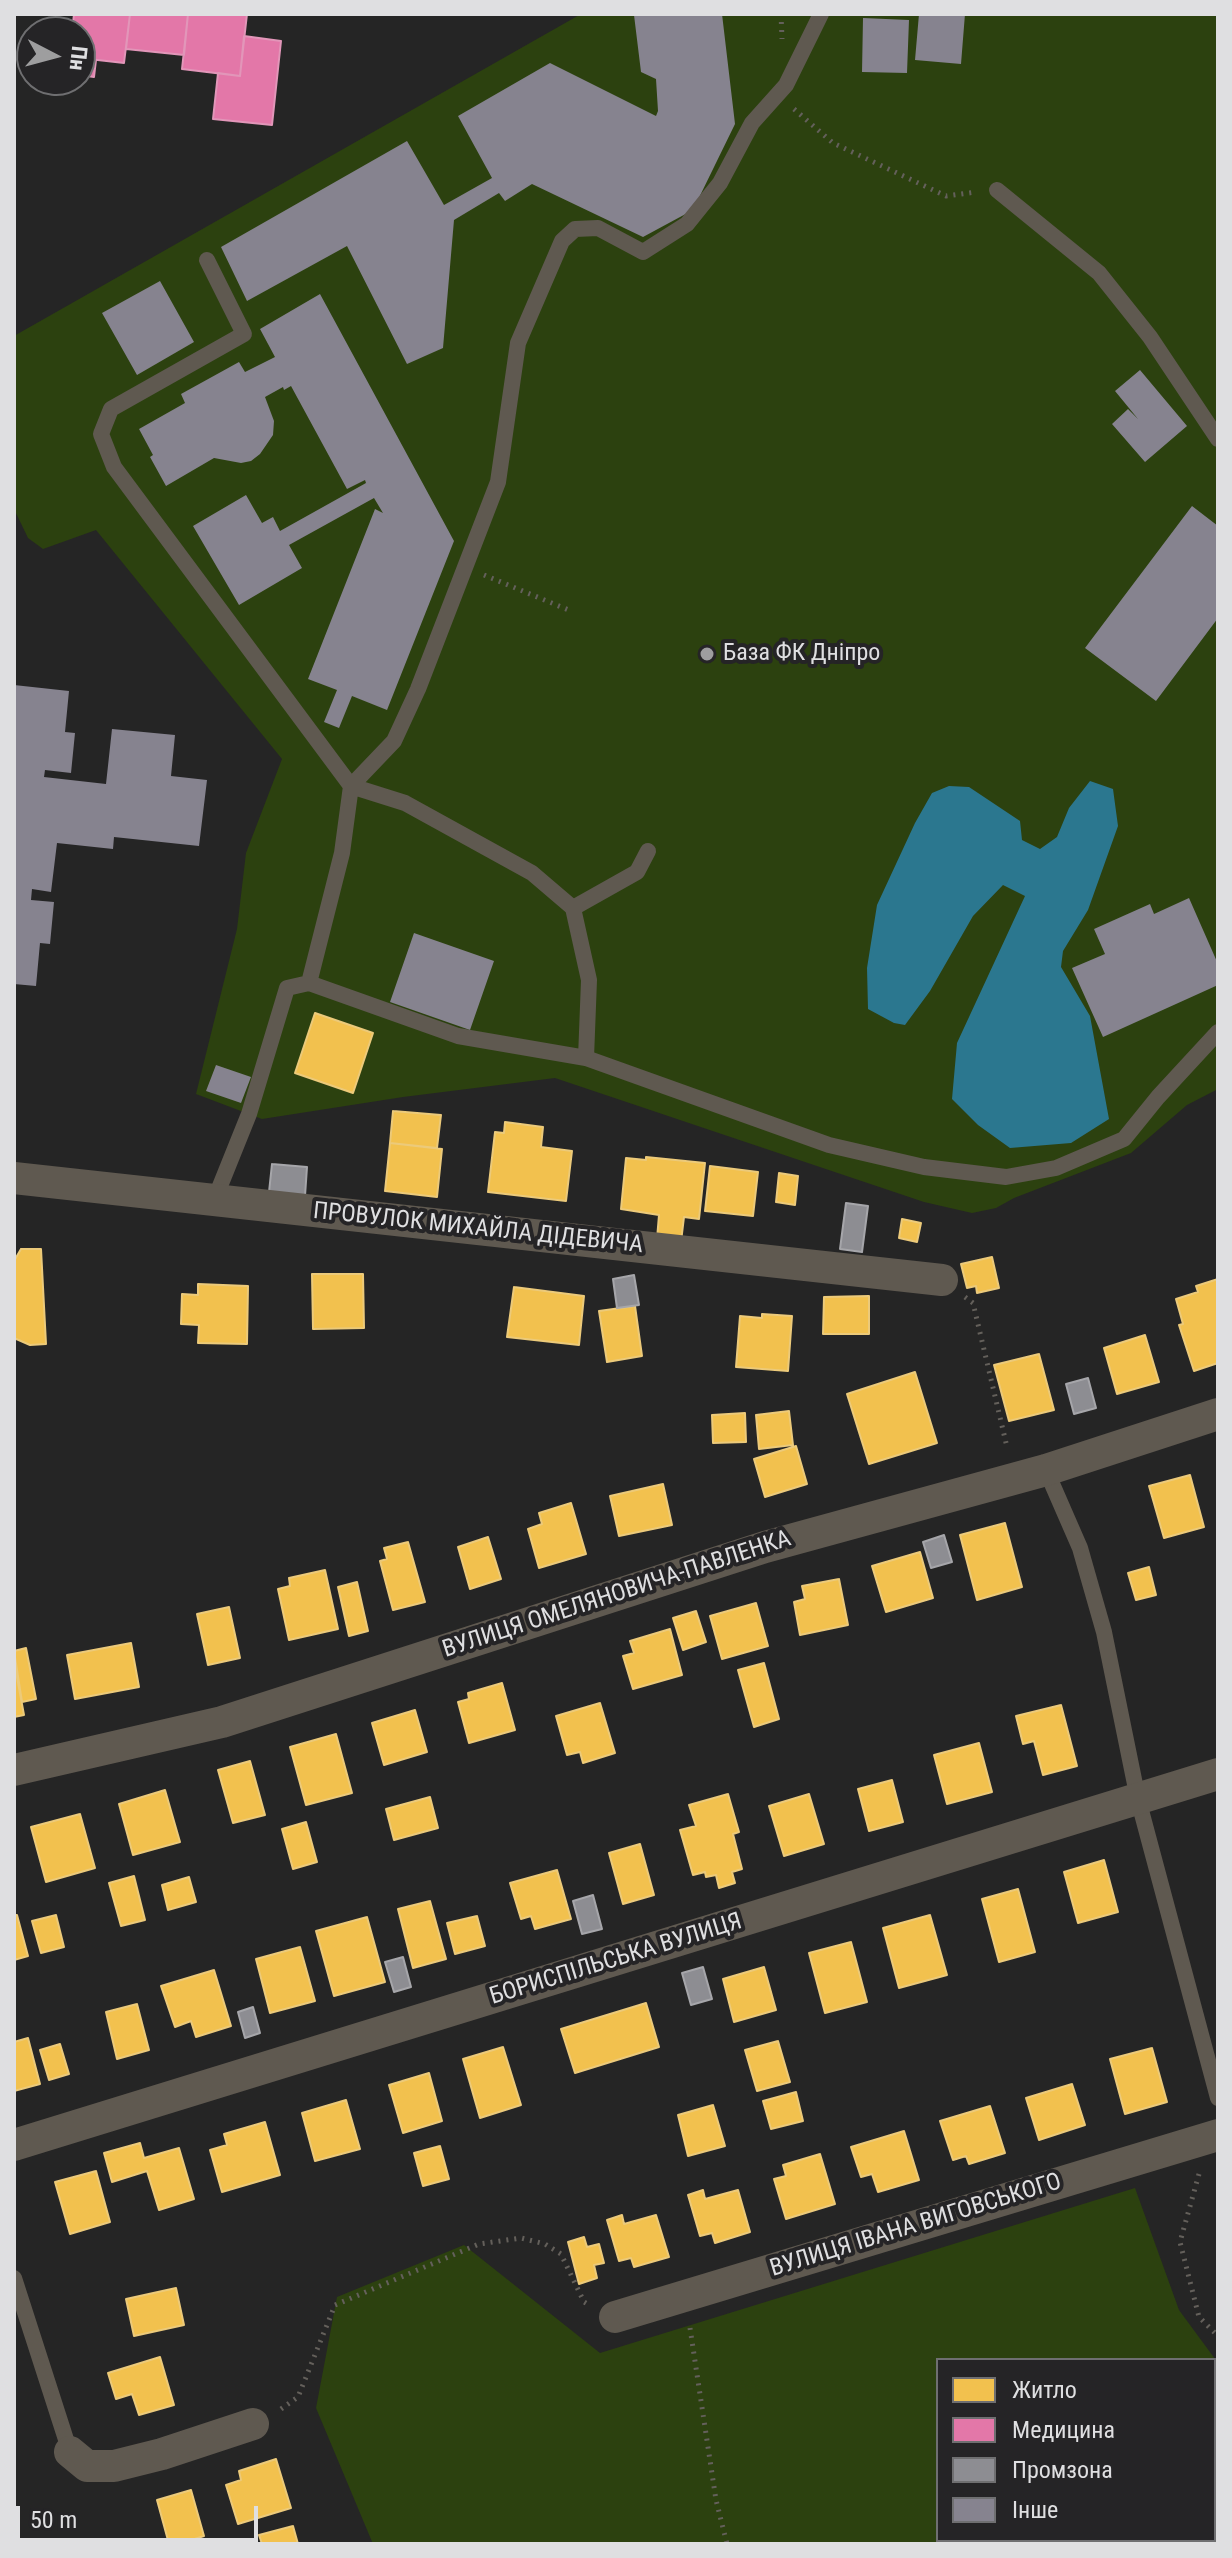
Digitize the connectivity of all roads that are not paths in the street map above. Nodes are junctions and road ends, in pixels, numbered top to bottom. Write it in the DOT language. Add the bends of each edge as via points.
graph roads {
  1 [pos="821,14"];
  2 [pos="997,190"];
  3 [pos="207,260"];
  4 [pos="1218,439"];
  5 [pos="351,786"];
  6 [pos="648,851"];
  7 [pos="573,908"];
  8 [pos="309,983"];
  9 [pos="1218,1032"];
  10 [pos="586,1058"];
  11 [pos="14,1178"];
  12 [pos="214,1201"];
  13 [pos="942,1280"];
  14 [pos="1218,1414"];
  15 [pos="1046,1470"];
  16 [pos="14,1770"];
  17 [pos="1218,1774"];
  18 [pos="1138,1799"];
  19 [pos="1218,2098"];
  20 [pos="1218,2135"];
  21 [pos="14,2145"];
  22 [pos="14,2278"];
  23 [pos="615,2317"];
  24 [pos="253,2424"];
  25 [pos="70,2452"];
  1 -- 5 [label="lane" via="786,85 752,123 720,183 687,224 643,252 598,228 575,229 562,241 518,343 498,482 418,689 394,741"];
  2 -- 4 [label="lane" via="1099,273 1150,337"];
  3 -- 5 [label="lane" via="244,334 111,409 101,434 114,467"];
  5 -- 7 [label="lane" via="405,803 532,873"];
  5 -- 8 [label="lane" via="342,853"];
  6 -- 7 [label="lane" via="637,872"];
  7 -- 10 [label="lane" via="589,980"];
  8 -- 10 [label="lane" via="458,1036"];
  8 -- 12 [label="lane" via="287,988 249,1114"];
  9 -- 10 [label="lane" via="1124,1139 1056,1168 1006,1177 924,1167 829,1145"];
  11 -- 12 [label="street, ПРОВУЛОК МИХАЙЛА ДІДЕВИЧА"];
  12 -- 13 [label="street, ПРОВУЛОК МИХАЙЛА ДІДЕВИЧА"];
  14 -- 15 [label="street, ВУЛИЦЯ ОМЕЛЯНОВИЧА-ПАВЛЕНКА"];
  15 -- 16 [label="street, ВУЛИЦЯ ОМЕЛЯНОВИЧА-ПАВЛЕНКА" via="765,1547 222,1722"];
  15 -- 18 [label="lane" via="1080,1548 1104,1632"];
  17 -- 18 [label="street, БОРИСПІЛЬСЬКА ВУЛИЦЯ"];
  18 -- 19 [label="lane"];
  18 -- 21 [label="street, БОРИСПІЛЬСЬКА ВУЛИЦЯ"];
  20 -- 23 [label="street, ВУЛИЦЯ ІВАНА ВИГОВСЬКОГО"];
  22 -- 25 [label="lane"];
  24 -- 25 [label="street" via="114,2466 87,2466"];
}
